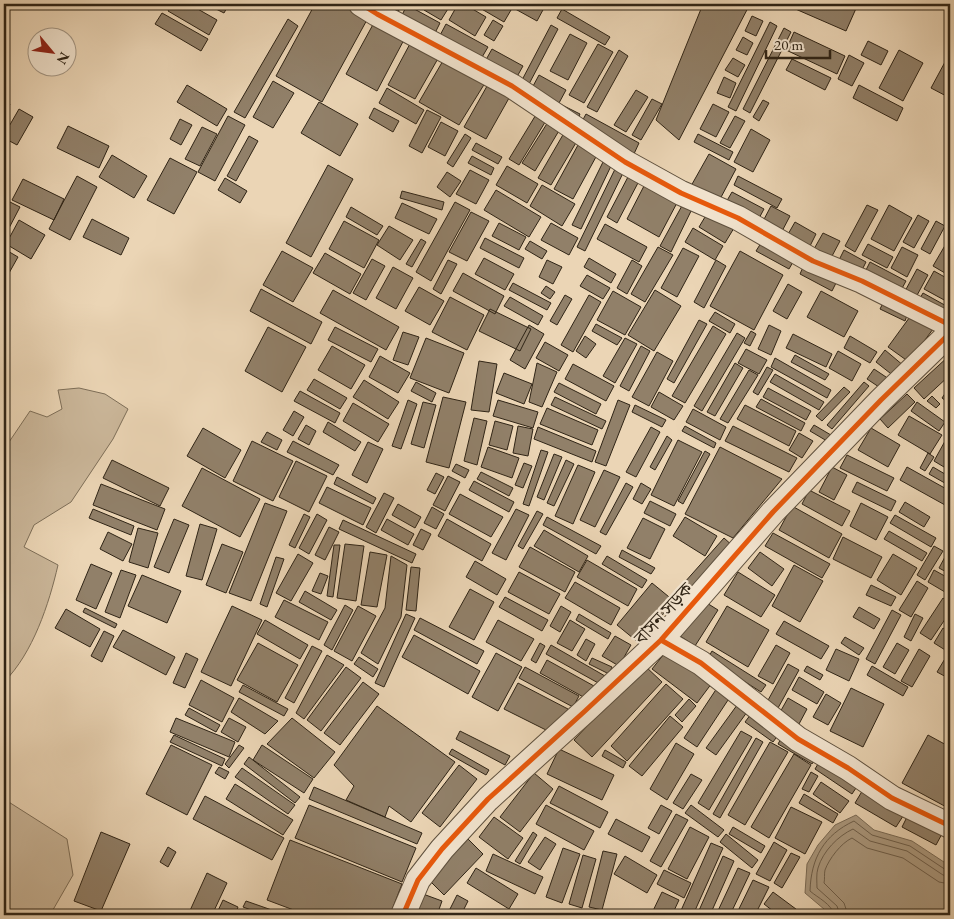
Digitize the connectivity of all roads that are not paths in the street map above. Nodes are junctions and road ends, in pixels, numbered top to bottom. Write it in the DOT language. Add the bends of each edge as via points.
graph roads {
  1 [pos="361,4"];
  2 [pos="950,325"];
  3 [pos="950,333"];
  4 [pos="660,640"];
  5 [pos="950,826"];
  6 [pos="403,915"];
  1 -- 2 [label="street" via="512,86 625,162 738,218 814,261"];
  3 -- 4 [label="street, বাসন সড়ক" via="773,512"];
  4 -- 5 [label="street" via="700,663 798,739 892,798"];
  4 -- 6 [label="street, বাসন সড়ক" via="488,799 418,880"];
}
